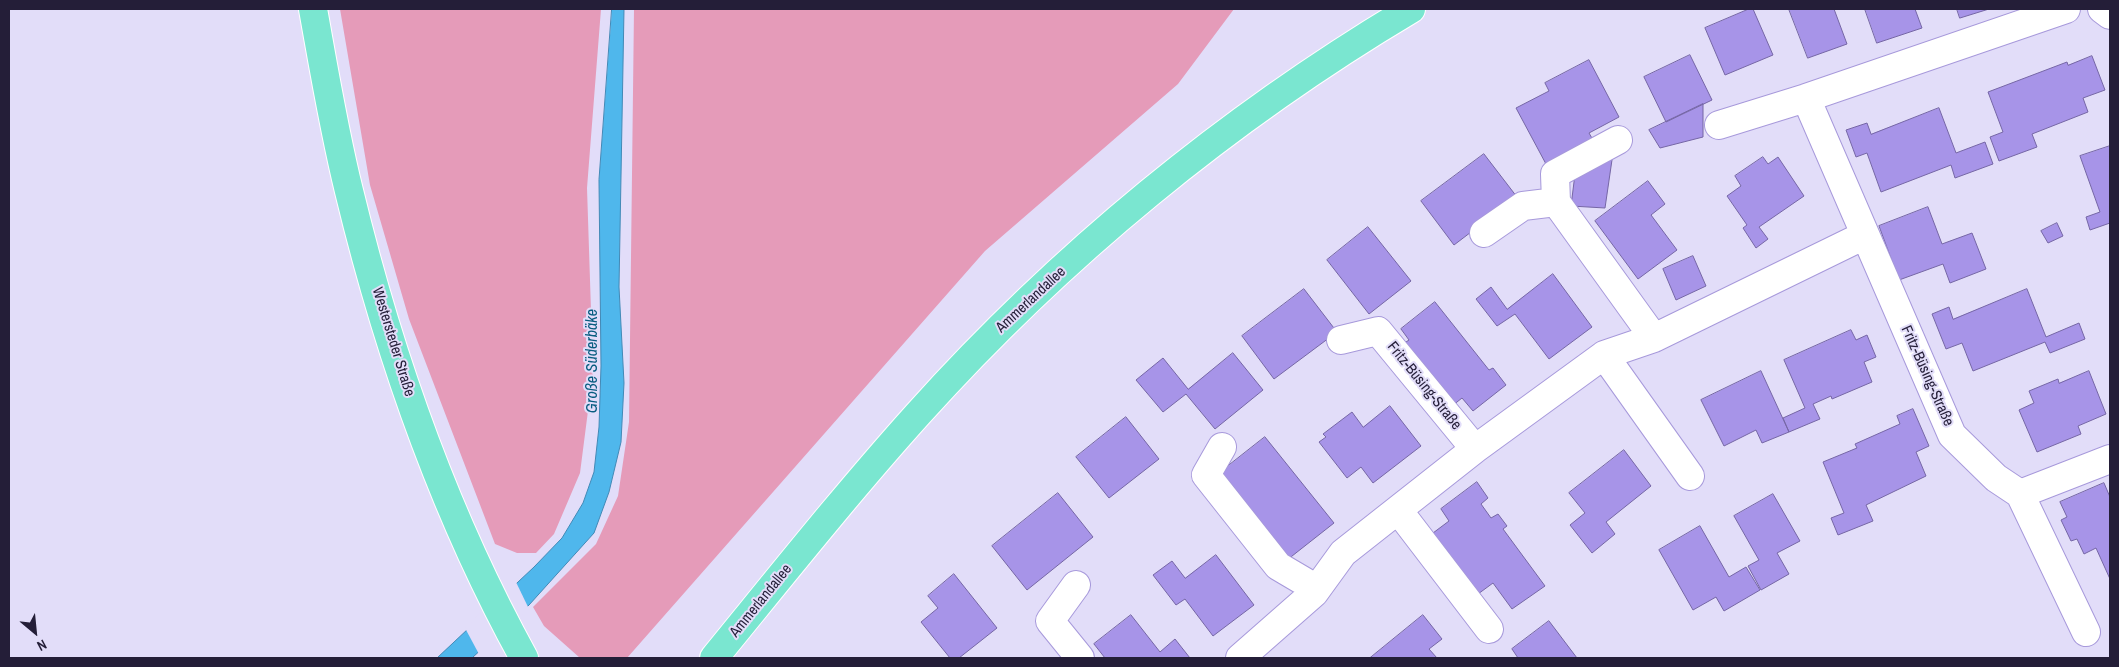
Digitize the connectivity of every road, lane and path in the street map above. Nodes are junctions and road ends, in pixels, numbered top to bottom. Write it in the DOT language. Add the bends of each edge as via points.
graph roads {
  1 [pos="313,9"];
  2 [pos="1411,9"];
  3 [pos="2066,9"];
  4 [pos="2102,9"];
  5 [pos="2110,15"];
  6 [pos="1806,98"];
  7 [pos="1719,125"];
  8 [pos="1618,140"];
  9 [pos="1556,202"];
  10 [pos="1484,233"];
  11 [pos="1865,235"];
  12 [pos="1654,338"];
  13 [pos="1341,340"];
  14 [pos="1604,355"];
  15 [pos="1222,447"];
  16 [pos="1475,449"];
  17 [pos="2110,459"];
  18 [pos="1690,476"];
  19 [pos="2020,494"];
  20 [pos="1398,510"];
  21 [pos="1076,585"];
  22 [pos="1317,589"];
  23 [pos="1489,629"];
  24 [pos="2086,632"];
  25 [pos="521,653"];
  26 [pos="714,658"];
  27 [pos="1080,658"];
  28 [pos="1240,658"];
  1 -- 25 [label="main road, Westersteder Straße" via="349,191 402,380 453,508"];
  2 -- 26 [label="main road, Ammerlandallee" via="1296,81 1231,128 1068,264 917,414"];
  3 -- 6 [label="street"];
  4 -- 5 [label="street"];
  6 -- 7 [label="street"];
  6 -- 11 [label="street, Fritz-Büsing-Straße"];
  8 -- 9 [label="street" via="1555,174"];
  9 -- 10 [label="street" via="1523,206"];
  9 -- 12 [label="street"];
  11 -- 12 [label="street"];
  11 -- 19 [label="street, Fritz-Büsing-Straße" via="1952,435 1996,478"];
  12 -- 14 [label="street"];
  13 -- 16 [label="street, Fritz-Büsing-Straße" via="1378,331"];
  14 -- 16 [label="street"];
  14 -- 18 [label="street"];
  15 -- 22 [label="street" via="1206,475 1278,566"];
  16 -- 20 [label="street"];
  17 -- 19 [label="street"];
  19 -- 24 [label="street"];
  20 -- 22 [label="street" via="1343,553"];
  20 -- 23 [label="street"];
  21 -- 27 [label="street" via="1050,621"];
  22 -- 28 [label="street"];
}
